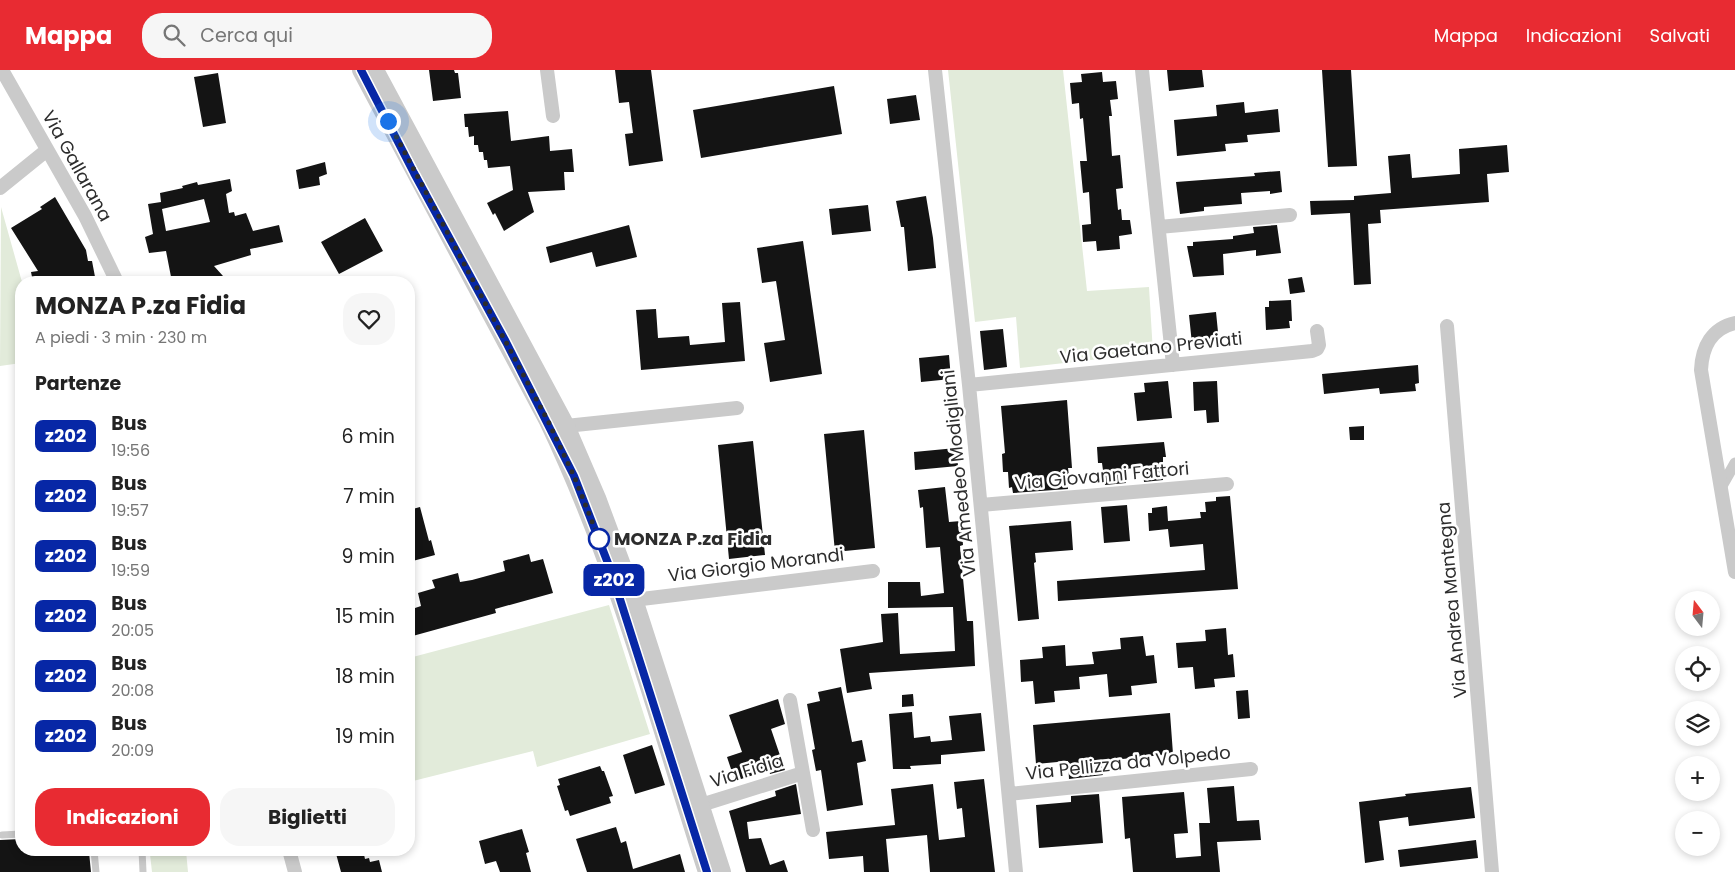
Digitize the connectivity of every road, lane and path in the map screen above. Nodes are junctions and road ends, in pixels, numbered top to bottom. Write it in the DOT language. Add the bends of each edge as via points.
graph roads {
  1 [pos="2,70"];
  2 [pos="361,70"];
  3 [pos="375,70"];
  4 [pos="547,70"];
  5 [pos="935,70"];
  6 [pos="1142,70"];
  7 [pos="552,116"];
  8 [pos="47,150"];
  9 [pos="0,188"];
  10 [pos="1290,215"];
  11 [pos="1159,227"];
  12 [pos="114,276"];
  13 [pos="1735,323"];
  14 [pos="1448,326"];
  15 [pos="1317,331"];
  16 [pos="1173,365"];
  17 [pos="969,385"];
  18 [pos="737,408"];
  19 [pos="566,426"];
  20 [pos="1735,463"];
  21 [pos="1227,484"];
  22 [pos="1722,486"];
  23 [pos="981,505"];
  24 [pos="874,571"];
  25 [pos="1735,572"];
  26 [pos="623,601"];
  27 [pos="790,700"];
  28 [pos="1251,769"];
  29 [pos="803,773"];
  30 [pos="1009,794"];
  31 [pos="701,805"];
  32 [pos="813,830"];
  33 [pos="15,834"];
  34 [pos="2,835"];
  35 [pos="95,856"];
  36 [pos="142,856"];
  37 [pos="291,856"];
  38 [pos="96,872"];
  39 [pos="143,872"];
  40 [pos="295,872"];
  41 [pos="707,872"];
  42 [pos="722,872"];
  43 [pos="1016,872"];
  44 [pos="1492,872"];
  1 -- 8 [label="street, Via Gallarana"];
  2 -- 26 [label="street" via="548,421 587,508"];
  3 -- 19 [label="street"];
  4 -- 7 [label="street"];
  5 -- 17 [label="street, Via Amedeo Modigliani"];
  6 -- 11 [label="street"];
  8 -- 9 [label="street"];
  8 -- 12 [label="street, Via Gallarana" via="85,216"];
  10 -- 11 [label="street"];
  11 -- 16 [label="street"];
  13 -- 22 [label="street" via="1719,328 1702,356 1701,370"];
  14 -- 44 [label="street, Via Andrea Mantegna"];
  15 -- 16 [label="street, Via Gaetano Previati" via="1319,346 1312,351"];
  16 -- 17 [label="street, Via Gaetano Previati"];
  17 -- 23 [label="street, Via Amedeo Modigliani"];
  18 -- 19 [label="street"];
  19 -- 26 [label="street" via="610,531"];
  20 -- 22 [label="street"];
  21 -- 23 [label="street, Via Giovanni Fattori"];
  22 -- 25 [label="street"];
  23 -- 30 [label="street, Via Amedeo Modigliani"];
  24 -- 26 [label="street, Via Giorgio Morandi"];
  26 -- 31 [label="street"];
  26 -- 41 [label="street"];
  27 -- 29 [label="street, Via Fidia"];
  28 -- 30 [label="street, Via Pellizza da Volpedo"];
  29 -- 31 [label="street, Via Fidia"];
  29 -- 32 [label="street, Via Fidia"];
  30 -- 43 [label="street, Via Amedeo Modigliani"];
  31 -- 42 [label="street"];
  33 -- 34 [label="lane"];
  35 -- 38 [label="lane"];
  36 -- 39 [label="lane"];
  37 -- 40 [label="street"];
}
